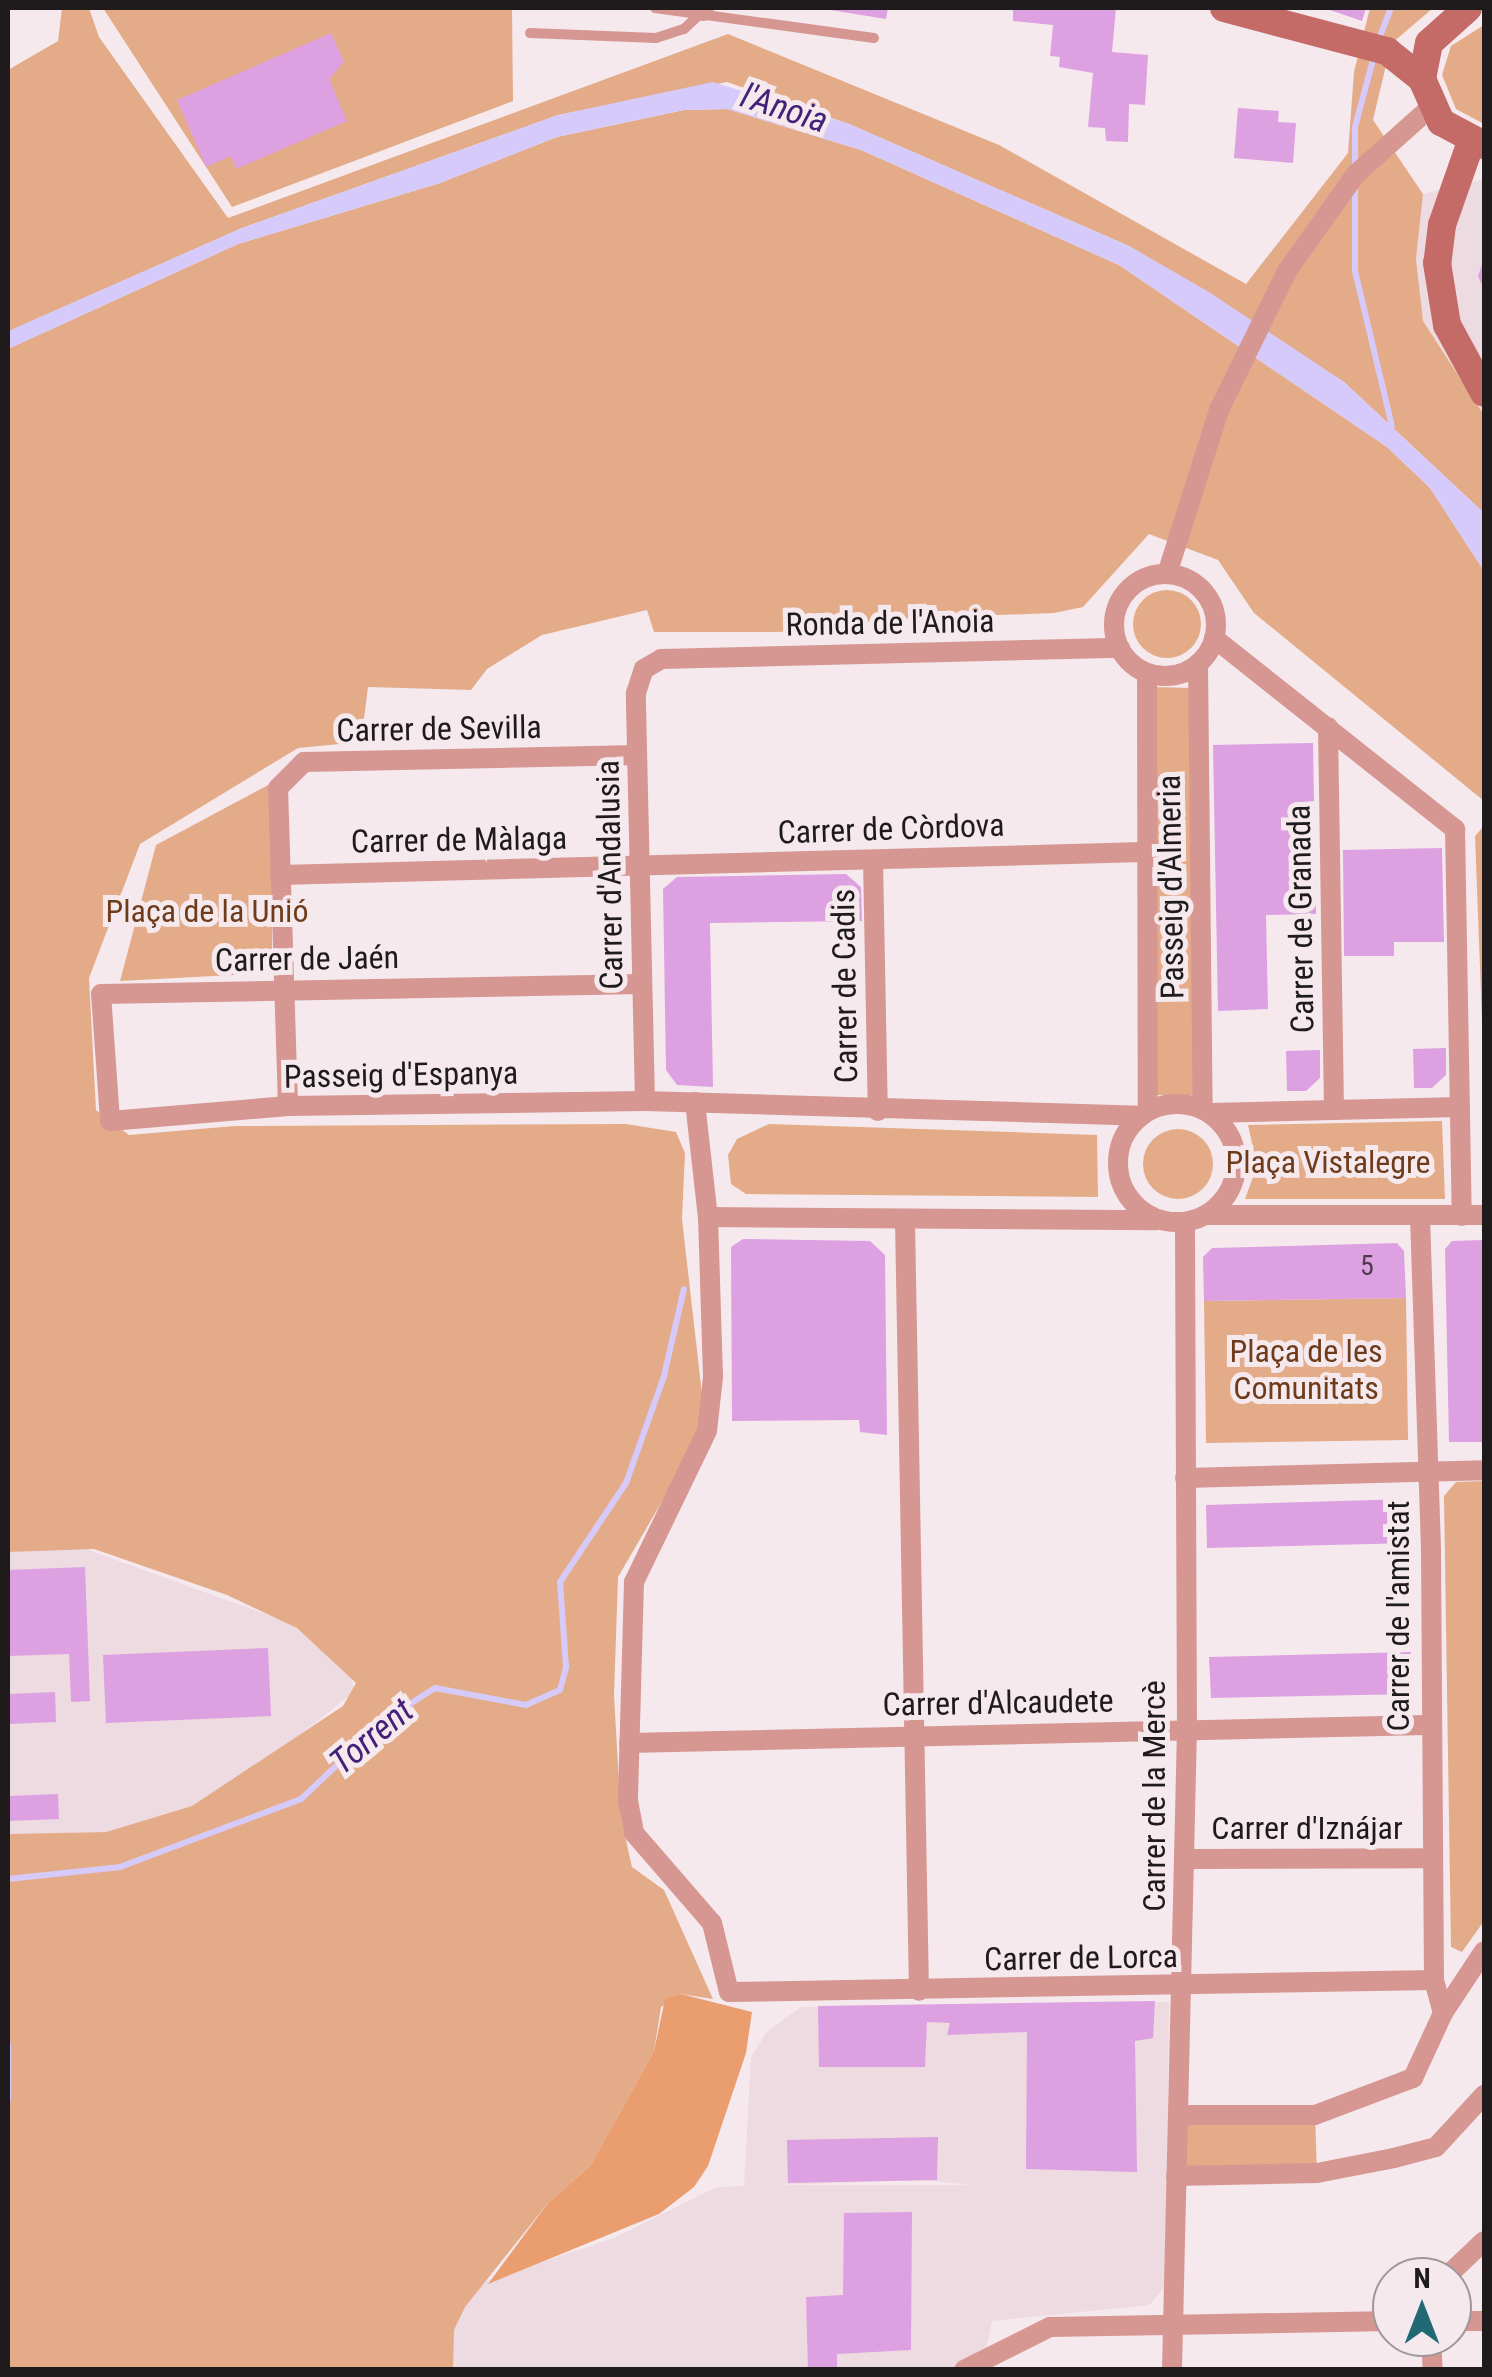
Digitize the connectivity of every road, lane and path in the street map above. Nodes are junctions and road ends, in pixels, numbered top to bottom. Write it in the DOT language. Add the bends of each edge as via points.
graph roads {
  1 [pos="655,8"];
  2 [pos="1224,8"];
  3 [pos="1468,8"];
  4 [pos="704,9"];
  5 [pos="530,33"];
  6 [pos="874,38"];
  7 [pos="1396,56"];
  8 [pos="1431,107"];
  9 [pos="1478,144"];
  10 [pos="1484,393"];
  11 [pos="1167,574"];
  12 [pos="1214,638"];
  13 [pos="1120,648"];
  14 [pos="662,659"];
  15 [pos="1198,664"];
  16 [pos="1147,672"];
  17 [pos="1328,728"];
  18 [pos="638,755"];
  19 [pos="1144,852"];
  20 [pos="873,860"];
  21 [pos="640,866"];
  22 [pos="280,874"];
  23 [pos="642,984"];
  24 [pos="284,989"];
  25 [pos="645,1102"];
  26 [pos="694,1102"];
  27 [pos="288,1106"];
  28 [pos="1460,1107"];
  29 [pos="1334,1110"];
  30 [pos="878,1111"];
  31 [pos="1207,1111"];
  32 [pos="1144,1113"];
  33 [pos="110,1122"];
  34 [pos="1206,1215"];
  35 [pos="1484,1215"];
  36 [pos="1462,1216"];
  37 [pos="708,1217"];
  38 [pos="1420,1218"];
  39 [pos="1157,1220"];
  40 [pos="905,1221"];
  41 [pos="1186,1222"];
  42 [pos="1484,1470"];
  43 [pos="1427,1475"];
  44 [pos="1185,1478"];
  45 [pos="1428,1725"];
  46 [pos="1187,1730"];
  47 [pos="911,1734"];
  48 [pos="629,1742"];
  49 [pos="1431,1858"];
  50 [pos="1184,1859"];
  51 [pos="1484,1951"];
  52 [pos="1434,1980"];
  53 [pos="1183,1986"];
  54 [pos="920,1991"];
  55 [pos="1443,2013"];
  56 [pos="1484,2095"];
  57 [pos="1180,2116"];
  58 [pos="1176,2176"];
  59 [pos="1372,2321"];
  60 [pos="1171,2322"];
  61 [pos="964,2370"];
  62 [pos="1172,2370"];
  1 -- 4 [label="lane"];
  2 -- 7 [label="street"];
  3 -- 7 [label="street"];
  4 -- 5 [label="lane" via="684,30 656,38"];
  4 -- 6 [label="lane"];
  7 -- 8 [label="street"];
  8 -- 9 [label="street"];
  8 -- 11 [label="street" via="1398,132 1319,219 1250,338"];
  9 -- 10 [label="street" via="1442,225 1436,263 1446,325"];
  11 -- 12 [label="street" via="1206,595"];
  11 -- 13 [label="street" via="1141,580 1122,598 1115,614"];
  12 -- 15 [label="street"];
  12 -- 17 [label="street"];
  13 -- 14 [label="street, Ronda de l'Anoia"];
  13 -- 16 [label="street"];
  14 -- 18 [label="street, Carrer d'Andalusia" via="644,669 636,693"];
  15 -- 16 [label="street" via="1174,675"];
  15 -- 31 [label="street, Passeig d'Almeria"];
  16 -- 19 [label="street, Passeig d'Almeria"];
  17 -- 28 [label="street" via="1455,829"];
  17 -- 29 [label="street, Carrer de Granada"];
  18 -- 21 [label="street, Carrer d'Andalusia"];
  18 -- 22 [label="street, Carrer de Sevilla" via="304,762 278,788"];
  19 -- 20 [label="street, Carrer de Còrdova"];
  19 -- 32 [label="street, Passeig d'Almeria"];
  20 -- 21 [label="street, Carrer de Còrdova"];
  20 -- 30 [label="street, Carrer de Cadis"];
  21 -- 22 [label="street, Carrer de Màlaga"];
  21 -- 23 [label="street, Carrer d'Andalusia"];
  22 -- 24 [label="street, Carrer de Sevilla"];
  23 -- 24 [label="street, Carrer de Jaén"];
  23 -- 25 [label="street, Carrer d'Andalusia"];
  24 -- 27 [label="street, Carrer de Sevilla"];
  24 -- 33 [label="street, Carrer de Jaén" via="102,994"];
  25 -- 26 [label="street, Passeig d'Espanya"];
  25 -- 27 [label="street, Passeig d'Espanya"];
  26 -- 30 [label="street, Passeig d'Espanya"];
  26 -- 37 [label="street"];
  27 -- 33 [label="street, Passeig d'Espanya"];
  28 -- 29 [label="street, Passeig d'Espanya"];
  28 -- 36 [label="street"];
  29 -- 31 [label="street, Passeig d'Espanya"];
  30 -- 32 [label="street, Passeig d'Espanya"];
  31 -- 32 [label="street, Passeig d'Espanya" via="1185,1104"];
  31 -- 34 [label="street" via="1234,1145 1237,1165 1222,1202"];
  32 -- 39 [label="street" via="1119,1146 1120,1182 1128,1198"];
  34 -- 38 [label="street"];
  34 -- 41 [label="street"];
  35 -- 36 [label="street"];
  36 -- 38 [label="street"];
  37 -- 40 [label="street"];
  37 -- 48 [label="street" via="714,1377 707,1431 634,1582"];
  38 -- 43 [label="street, Carrer de l'amistat"];
  39 -- 40 [label="street"];
  39 -- 41 [label="street"];
  40 -- 47 [label="street"];
  41 -- 44 [label="street, Carrer de la Mercè"];
  42 -- 43 [label="street"];
  43 -- 44 [label="street"];
  43 -- 45 [label="street, Carrer de l'amistat"];
  44 -- 46 [label="street, Carrer de la Mercè"];
  45 -- 46 [label="street, Carrer d'Alcaudete"];
  45 -- 49 [label="street, Carrer de l'amistat"];
  46 -- 47 [label="street, Carrer d'Alcaudete"];
  46 -- 50 [label="street, Carrer de la Mercè"];
  47 -- 48 [label="street, Carrer d'Alcaudete"];
  47 -- 54 [label="street"];
  48 -- 54 [label="street, Carrer de Lorca" via="634,1833 712,1923 729,1992"];
  49 -- 50 [label="street, Carrer d'Iznájar"];
  49 -- 52 [label="street, Carrer de l'amistat"];
  50 -- 53 [label="street, Carrer de la Mercè"];
  51 -- 55 [label="street"];
  52 -- 53 [label="street, Carrer de Lorca"];
  52 -- 55 [label="street, Carrer de l'amistat"];
  53 -- 54 [label="street, Carrer de Lorca"];
  53 -- 57 [label="street, Carrer de la Mercè"];
  55 -- 57 [label="street" via="1414,2078 1314,2115"];
  56 -- 58 [label="street" via="1436,2147 1317,2173"];
  57 -- 58 [label="street, Carrer de la Mercè"];
  58 -- 60 [label="street, Carrer de la Mercè"];
  59 -- 60 [label="street"];
  60 -- 61 [label="street" via="1050,2327"];
  60 -- 62 [label="street, Carrer de la Mercè"];
}
